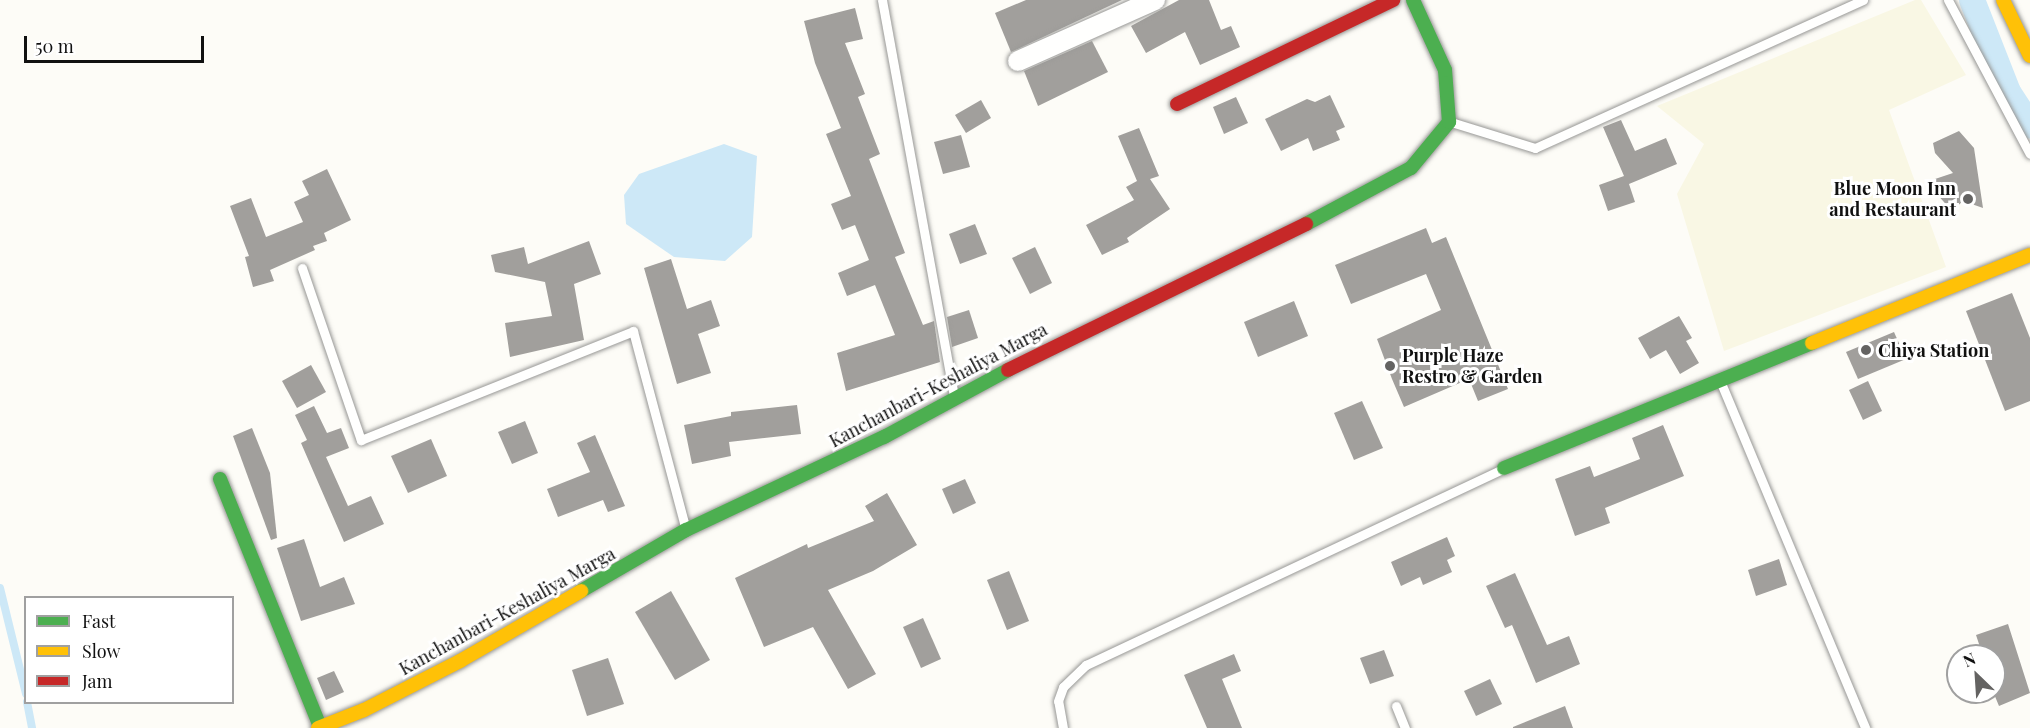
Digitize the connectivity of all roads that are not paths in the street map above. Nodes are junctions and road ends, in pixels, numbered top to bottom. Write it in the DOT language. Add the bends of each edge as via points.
graph roads {
  1 [pos="882,0"];
  2 [pos="1155,0"];
  3 [pos="1393,0"];
  4 [pos="1413,0"];
  5 [pos="1863,0"];
  6 [pos="1948,0"];
  7 [pos="2003,0"];
  8 [pos="2030,56"];
  9 [pos="1018,61"];
  10 [pos="1177,104"];
  11 [pos="1449,122"];
  12 [pos="2030,154"];
  13 [pos="2030,255"];
  14 [pos="302,268"];
  15 [pos="1720,381"];
  16 [pos="955,397"];
  17 [pos="1504,468"];
  18 [pos="220,479"];
  19 [pos="686,530"];
  20 [pos="1396,706"];
  21 [pos="319,727"];
  22 [pos="1063,728"];
  23 [pos="1405,728"];
  24 [pos="1865,728"];
  1 -- 16 [label="lane"];
  2 -- 9 [label="street"];
  3 -- 10 [label="street"];
  4 -- 11 [label="street" via="1445,70"];
  5 -- 11 [label="lane" via="1535,148"];
  6 -- 12 [label="lane"];
  7 -- 8 [label="street"];
  11 -- 16 [label="street, Kanchanbari-Keshaliya Marga" via="1411,168"];
  13 -- 15 [label="street"];
  14 -- 19 [label="lane" via="361,440 633,331"];
  15 -- 17 [label="street"];
  15 -- 24 [label="lane"];
  16 -- 19 [label="street, Kanchanbari-Keshaliya Marga" via="884,436"];
  17 -- 22 [label="lane" via="1086,665 1063,687 1058,701"];
  18 -- 21 [label="street"];
  19 -- 21 [label="street, Kanchanbari-Keshaliya Marga" via="460,661 364,710"];
  20 -- 23 [label="lane"];
}
